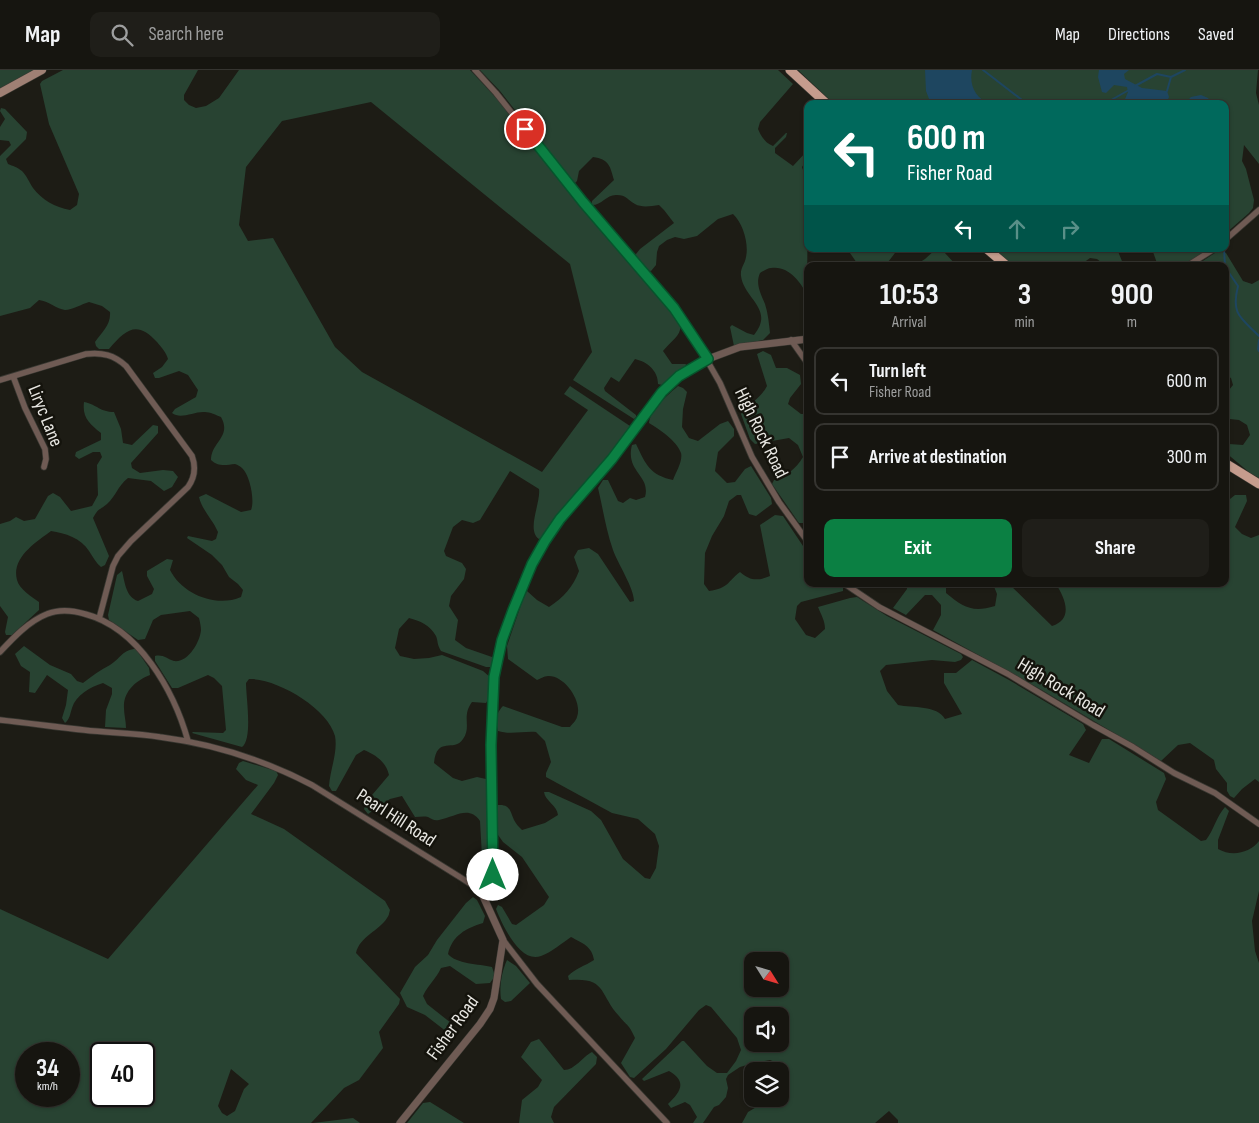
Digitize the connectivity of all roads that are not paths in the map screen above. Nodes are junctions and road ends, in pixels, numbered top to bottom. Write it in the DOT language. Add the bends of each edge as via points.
graph roads {
  1 [pos="42,70"];
  2 [pos="475,70"];
  3 [pos="790,70"];
  4 [pos="0,93"];
  5 [pos="823,100"];
  6 [pos="1259,210"];
  7 [pos="1229,236"];
  8 [pos="991,252"];
  9 [pos="1209,252"];
  10 [pos="1002,262"];
  11 [pos="1193,262"];
  12 [pos="804,339"];
  13 [pos="791,340"];
  14 [pos="804,358"];
  15 [pos="708,359"];
  16 [pos="13,376"];
  17 [pos="0,380"];
  18 [pos="1229,465"];
  19 [pos="44,467"];
  20 [pos="1259,484"];
  21 [pos="804,536"];
  22 [pos="849,587"];
  23 [pos="99,619"];
  24 [pos="0,652"];
  25 [pos="0,720"];
  26 [pos="188,741"];
  27 [pos="1259,824"];
  28 [pos="482,896"];
  29 [pos="503,940"];
  30 [pos="400,1123"];
  31 [pos="667,1123"];
  1 -- 4 [label="main road"];
  2 -- 15 [label="street" via="674,308"];
  3 -- 5 [label="main road"];
  6 -- 7 [label="street"];
  8 -- 10 [label="main road"];
  9 -- 11 [label="street"];
  12 -- 13 [label="street"];
  13 -- 14 [label="street"];
  13 -- 15 [label="street" via="740,347"];
  15 -- 21 [label="street, High Rock Road" via="752,458"];
  15 -- 28 [label="street" via="679,376 662,392 612,459 560,519 532,564 513,610 494,677 491,745 493,875"];
  16 -- 17 [label="street"];
  16 -- 19 [label="street, Liryc Lane" via="46,449"];
  16 -- 23 [label="street" via="86,354 114,357 126,366 192,456 194,474 188,487 126,546 116,561"];
  18 -- 20 [label="main road"];
  22 -- 27 [label="street, High Rock Road" via="884,610 1008,674 1215,794"];
  23 -- 24 [label="street" via="69,611 48,613"];
  23 -- 26 [label="street" via="130,638 147,658 178,710"];
  25 -- 26 [label="street, Pearl Hill Road"];
  26 -- 28 [label="street, Pearl Hill Road" via="216,746 290,773 463,879"];
  28 -- 29 [label="street, Pearl Hill Road"];
  29 -- 30 [label="street, Fisher Road" via="490,1009"];
  29 -- 31 [label="street, Pearl Hill Road" via="537,984"];
}
